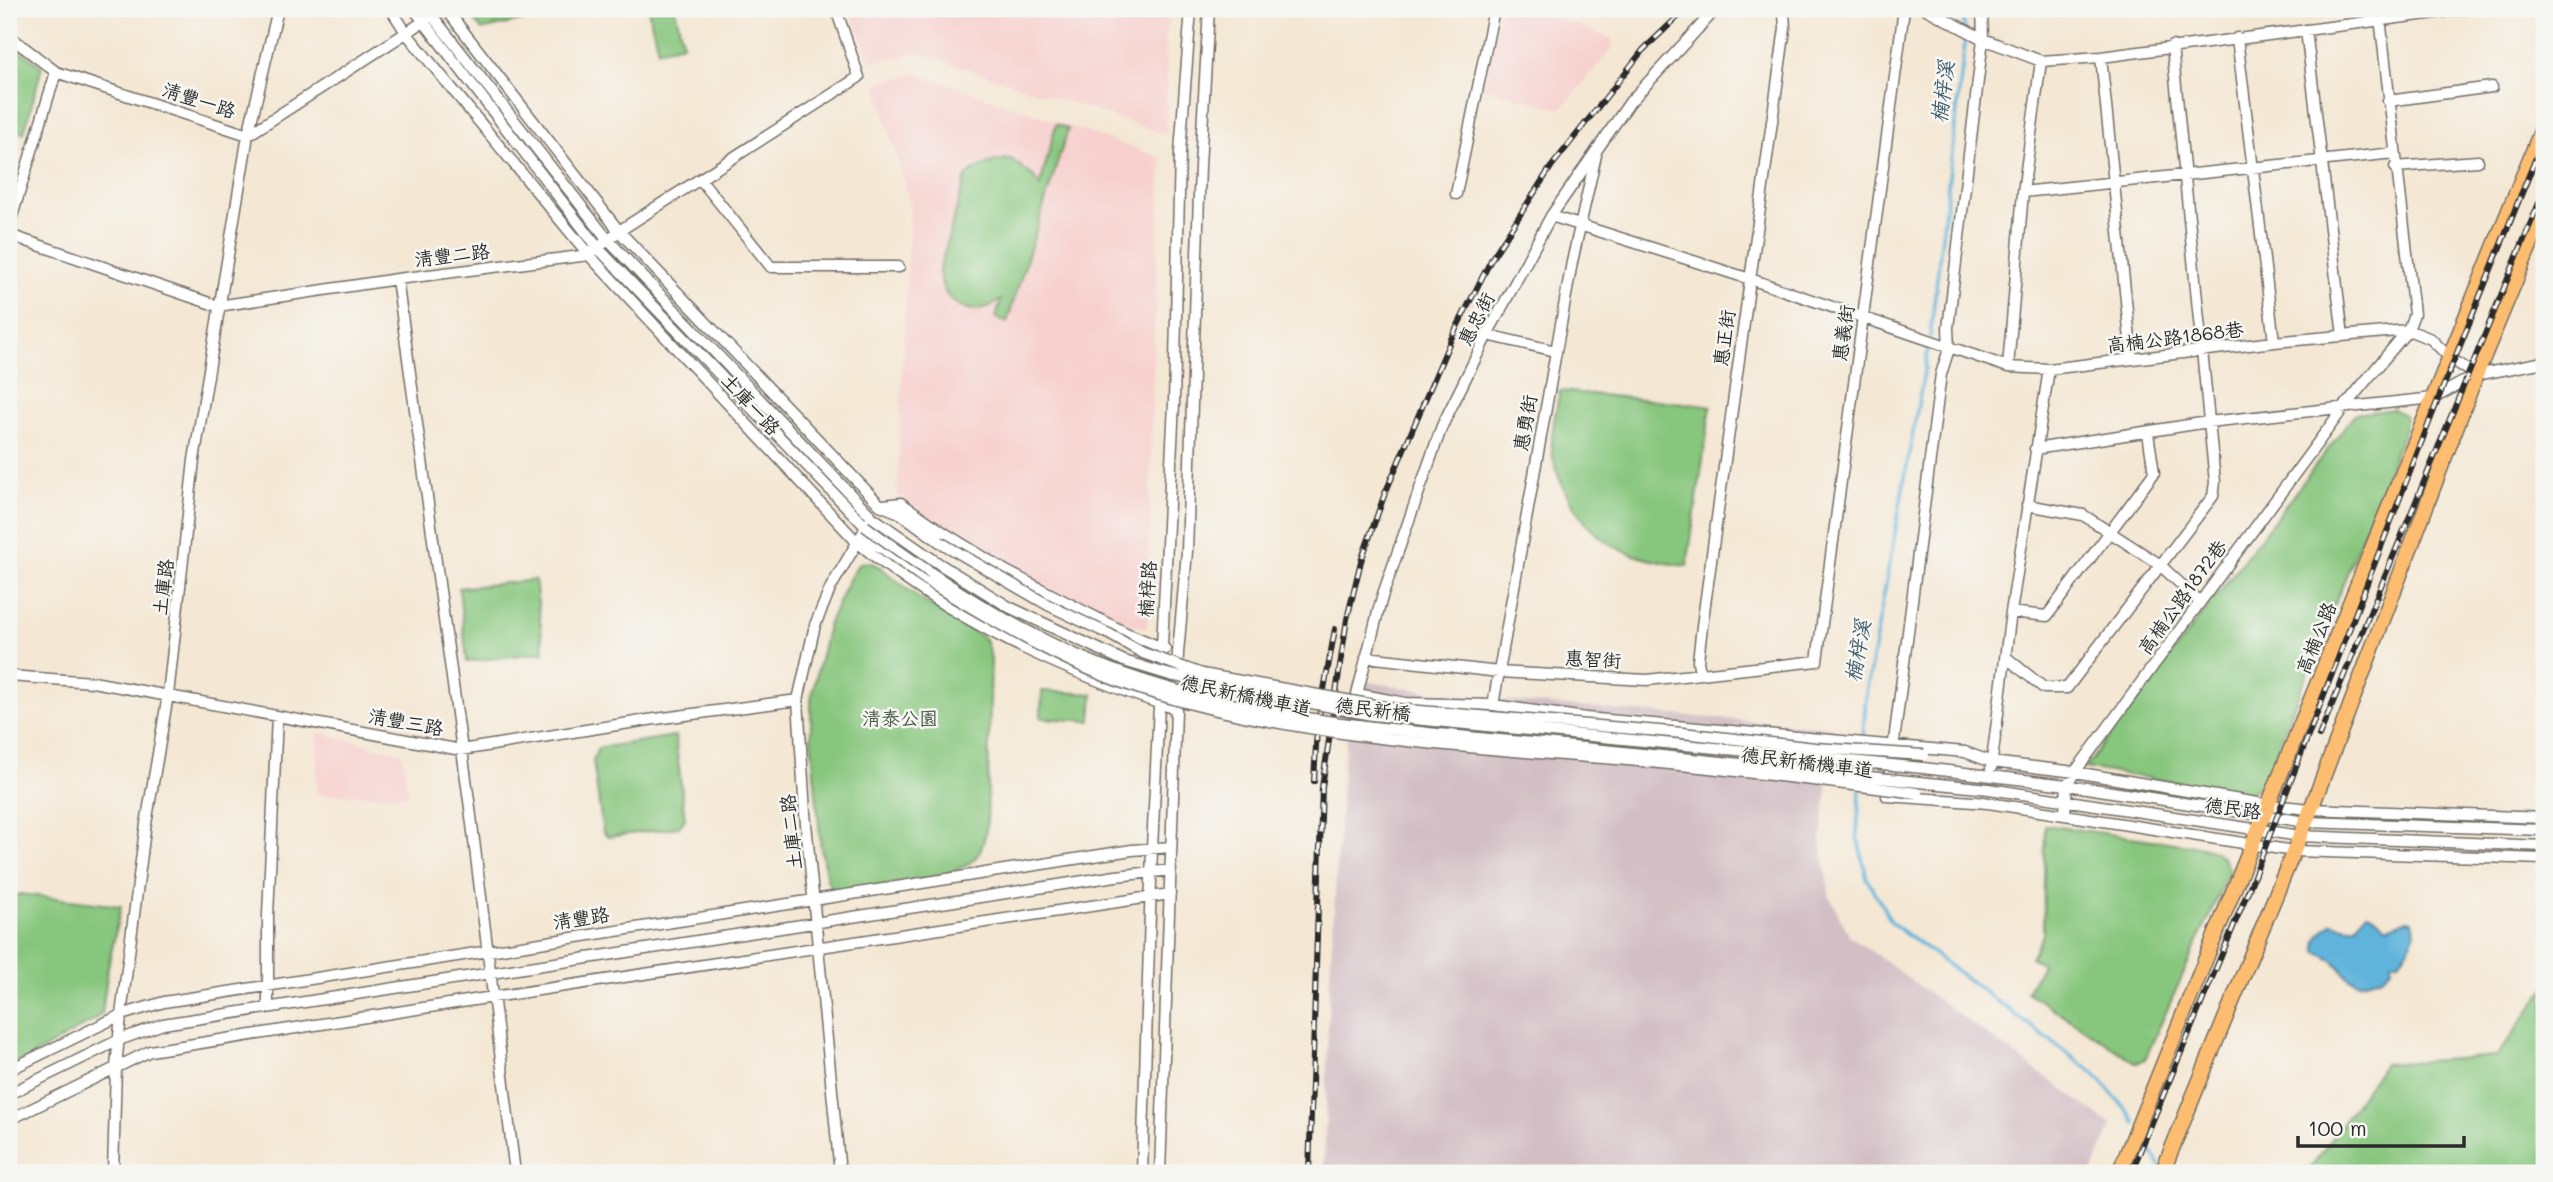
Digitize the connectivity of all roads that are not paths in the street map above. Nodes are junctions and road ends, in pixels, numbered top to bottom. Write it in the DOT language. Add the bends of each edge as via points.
graph roads {
  1 [pos="278,9"];
  2 [pos="391,9"];
  3 [pos="414,9"];
  4 [pos="444,9"];
  5 [pos="836,9"];
  6 [pos="1191,9"];
  7 [pos="1209,9"];
  8 [pos="1494,9"];
  9 [pos="1716,9"];
  10 [pos="1782,9"];
  11 [pos="1904,9"];
  12 [pos="1926,9"];
  13 [pos="1982,9"];
  14 [pos="2466,9"];
  15 [pos="2379,14"];
  16 [pos="427,16"];
  17 [pos="2306,30"];
  18 [pos="407,34"];
  19 [pos="9,36"];
  20 [pos="2237,38"];
  21 [pos="1983,39"];
  22 [pos="2172,46"];
  23 [pos="2101,57"];
  24 [pos="2041,61"];
  25 [pos="57,72"];
  26 [pos="2492,87"];
  27 [pos="2388,102"];
  28 [pos="2544,124"];
  29 [pos="248,135"];
  30 [pos="1598,148"];
  31 [pos="2394,153"];
  32 [pos="2321,161"];
  33 [pos="2478,161"];
  34 [pos="2395,167"];
  35 [pos="2253,168"];
  36 [pos="2183,175"];
  37 [pos="701,180"];
  38 [pos="2114,182"];
  39 [pos="2023,192"];
  40 [pos="1456,194"];
  41 [pos="2544,212"];
  42 [pos="1552,216"];
  43 [pos="1580,224"];
  44 [pos="9,226"];
  45 [pos="619,231"];
  46 [pos="9,235"];
  47 [pos="608,240"];
  48 [pos="593,252"];
  49 [pos="899,267"];
  50 [pos="397,279"];
  51 [pos="1750,279"];
  52 [pos="218,306"];
  53 [pos="1862,318"];
  54 [pos="2408,330"];
  55 [pos="1487,335"];
  56 [pos="2343,336"];
  57 [pos="2274,342"];
  58 [pos="1949,349"];
  59 [pos="1556,351"];
  60 [pos="2202,352"];
  61 [pos="2450,358"];
  62 [pos="2133,359"];
  63 [pos="2544,362"];
  64 [pos="2008,367"];
  65 [pos="2049,369"];
  66 [pos="2476,374"];
  67 [pos="2434,398"];
  68 [pos="2344,407"];
  69 [pos="2208,422"];
  70 [pos="2148,433"];
  71 [pos="2035,449"];
  72 [pos="880,505"];
  73 [pos="2027,505"];
  74 [pos="869,521"];
  75 [pos="2111,532"];
  76 [pos="856,541"];
  77 [pos="2159,564"];
  78 [pos="2200,602"];
  79 [pos="2011,612"];
  80 [pos="1160,648"];
  81 [pos="1178,653"];
  82 [pos="1366,657"];
  83 [pos="2007,659"];
  84 [pos="1817,662"];
  85 [pos="1499,672"];
  86 [pos="1700,673"];
  87 [pos="9,676"];
  88 [pos="168,695"];
  89 [pos="798,700"];
  90 [pos="1158,704"];
  91 [pos="1493,705"];
  92 [pos="1176,709"];
  93 [pos="277,716"];
  94 [pos="1887,744"];
  95 [pos="461,750"];
  96 [pos="1978,759"];
  97 [pos="1992,762"];
  98 [pos="1923,768"];
  99 [pos="2075,772"];
  100 [pos="1990,776"];
  101 [pos="2067,785"];
  102 [pos="1918,787"];
  103 [pos="1989,789"];
  104 [pos="2066,801"];
  105 [pos="1988,803"];
  106 [pos="2065,814"];
  107 [pos="2309,815"];
  108 [pos="2264,817"];
  109 [pos="2544,818"];
  110 [pos="2544,830"];
  111 [pos="2300,836"];
  112 [pos="2253,845"];
  113 [pos="2544,846"];
  114 [pos="1171,847"];
  115 [pos="1152,848"];
  116 [pos="2294,851"];
  117 [pos="2544,859"];
  118 [pos="1171,870"];
  119 [pos="1151,871"];
  120 [pos="1170,894"];
  121 [pos="1150,897"];
  122 [pos="815,899"];
  123 [pos="818,922"];
  124 [pos="820,947"];
  125 [pos="487,951"];
  126 [pos="490,973"];
  127 [pos="267,984"];
  128 [pos="493,997"];
  129 [pos="268,1007"];
  130 [pos="121,1015"];
  131 [pos="119,1040"];
  132 [pos="116,1067"];
  133 [pos="9,1070"];
  134 [pos="9,1094"];
  135 [pos="9,1120"];
  136 [pos="2121,1169"];
  137 [pos="113,1173"];
  138 [pos="515,1173"];
  139 [pos="841,1173"];
  140 [pos="1142,1173"];
  141 [pos="1160,1173"];
  142 [pos="2162,1173"];
  1 -- 29 [label="street, 土庫路"];
  2 -- 18 [label="street, 土庫一路"];
  3 -- 16 [label="street, 土庫一路"];
  4 -- 16 [label="street, 清豐一路"];
  4 -- 45 [label="street, 土庫一路"];
  5 -- 37 [label="street" via="859,77"];
  6 -- 80 [label="street, 楠梓路" via="1180,152 1174,403"];
  7 -- 81 [label="street, 楠梓路" via="1187,551"];
  8 -- 40 [label="street"];
  9 -- 30 [label="street, 惠忠街" via="1630,102"];
  10 -- 51 [label="street, 惠正街" via="1785,28"];
  11 -- 53 [label="street, 惠義街"];
  12 -- 21 [label="street"];
  13 -- 21 [label="street"];
  14 -- 15 [label="street"];
  15 -- 17 [label="street"];
  15 -- 27 [label="street"];
  16 -- 18 [label="street, 清豐一路"];
  16 -- 47 [label="street, 土庫一路"];
  16 -- 48 [label="street, 土庫一路"];
  17 -- 20 [label="street"];
  17 -- 32 [label="street"];
  18 -- 29 [label="street, 清豐一路"];
  18 -- 48 [label="street, 土庫一路"];
  19 -- 25 [label="street, 清豐一路"];
  20 -- 22 [label="street"];
  20 -- 35 [label="street"];
  21 -- 24 [label="street"];
  21 -- 58 [label="street"];
  22 -- 23 [label="street"];
  22 -- 36 [label="street"];
  23 -- 24 [label="street"];
  23 -- 38 [label="street"];
  24 -- 39 [label="street"];
  25 -- 29 [label="street, 清豐一路"];
  25 -- 44 [label="street"];
  26 -- 27 [label="street"];
  27 -- 31 [label="street"];
  28 -- 61 [label="main road, 高楠公路"];
  29 -- 52 [label="street, 土庫路"];
  30 -- 42 [label="street, 惠忠街"];
  30 -- 43 [label="street, 惠勇街"];
  31 -- 32 [label="street"];
  31 -- 34 [label="street"];
  32 -- 35 [label="street"];
  32 -- 56 [label="street"];
  33 -- 34 [label="street"];
  34 -- 54 [label="street, 高楠公路1872巷" via="2414,314"];
  35 -- 36 [label="street"];
  35 -- 57 [label="street"];
  36 -- 38 [label="street"];
  36 -- 60 [label="street"];
  37 -- 45 [label="street"];
  37 -- 49 [label="street" via="771,267"];
  38 -- 39 [label="street"];
  38 -- 62 [label="street"];
  39 -- 64 [label="street"];
  41 -- 66 [label="main road"];
  42 -- 43 [label="street, 高楠公路1868巷"];
  42 -- 55 [label="street, 惠忠街"];
  43 -- 51 [label="street, 高楠公路1868巷"];
  43 -- 59 [label="street, 惠勇街"];
  45 -- 47 [label="street"];
  45 -- 72 [label="street, 土庫一路"];
  46 -- 52 [label="street, 清豐二路"];
  47 -- 48 [label="street"];
  47 -- 74 [label="street, 土庫一路"];
  48 -- 50 [label="street, 清豐二路"];
  48 -- 74 [label="street, 土庫一路"];
  48 -- 76 [label="street, 土庫一路"];
  50 -- 52 [label="street, 清豐二路"];
  50 -- 95 [label="street"];
  51 -- 53 [label="street, 高楠公路1868巷"];
  51 -- 86 [label="street, 惠正街" via="1702,626"];
  52 -- 88 [label="street, 土庫路" via="194,460"];
  53 -- 58 [label="street, 高楠公路1868巷"];
  53 -- 84 [label="street, 惠義街"];
  54 -- 56 [label="street, 高楠公路1868巷"];
  54 -- 61 [label="street" via="2431,339"];
  54 -- 68 [label="street, 高楠公路1872巷"];
  55 -- 59 [label="street"];
  55 -- 82 [label="street, 惠忠街" via="1442,426 1381,597"];
  56 -- 57 [label="street, 高楠公路1868巷"];
  57 -- 60 [label="street, 高楠公路1868巷"];
  58 -- 64 [label="street, 高楠公路1868巷"];
  58 -- 94 [label="street" via="1941,374"];
  59 -- 85 [label="street, 惠勇街"];
  60 -- 62 [label="street, 高楠公路1868巷"];
  60 -- 69 [label="street"];
  61 -- 66 [label="street"];
  61 -- 67 [label="main road, 高楠公路"];
  62 -- 65 [label="street, 高楠公路1868巷"];
  63 -- 66 [label="street"];
  64 -- 65 [label="street, 高楠公路1868巷"];
  65 -- 71 [label="street"];
  66 -- 67 [label="street"];
  66 -- 107 [label="main road"];
  67 -- 68 [label="street"];
  67 -- 108 [label="main road, 高楠公路"];
  68 -- 69 [label="street"];
  68 -- 78 [label="street, 高楠公路1872巷"];
  69 -- 70 [label="street"];
  69 -- 77 [label="street" via="2213,496"];
  70 -- 71 [label="street"];
  70 -- 75 [label="street" via="2154,473"];
  71 -- 73 [label="street"];
  72 -- 74 [label="street, 土庫二路"];
  72 -- 80 [label="street" via="901,503 1006,571"];
  72 -- 96 [label="street, 德民新橋機車道, bridge" via="1048,605 1143,653 1202,674 1396,709"];
  73 -- 75 [label="street" via="2082,515"];
  73 -- 79 [label="street"];
  74 -- 76 [label="street, 土庫二路"];
  74 -- 98 [label="street, 德民新橋, bridge" via="1009,607 1124,661 1170,675 1372,715"];
  74 -- 102 [label="street, 德民新橋, bridge" via="954,588 997,614 1123,673 1169,688 1360,727 1701,759"];
  75 -- 77 [label="street"];
  75 -- 79 [label="street" via="2047,616"];
  76 -- 89 [label="street, 土庫二路" via="815,625"];
  76 -- 90 [label="street, 土庫一路" via="924,594 969,620 1057,663"];
  76 -- 102 [label="street, 德民新橋機車道, bridge" via="867,540 993,621 1078,665 1146,691 1269,720 1434,744"];
  77 -- 78 [label="street"];
  77 -- 83 [label="street" via="2067,688 2044,688"];
  78 -- 99 [label="street, 高楠公路1872巷"];
  79 -- 83 [label="street"];
  80 -- 81 [label="street"];
  80 -- 90 [label="street, 楠梓路"];
  81 -- 92 [label="street, 楠梓路"];
  82 -- 85 [label="street, 惠智街"];
  82 -- 91 [label="street, 惠忠街" via="1357,694 1405,703"];
  83 -- 97 [label="street"];
  84 -- 86 [label="street, 惠智街"];
  85 -- 86 [label="street, 惠智街" via="1647,680"];
  85 -- 91 [label="street, 惠勇街"];
  87 -- 88 [label="street, 清豐三路" via="93,682"];
  88 -- 93 [label="street, 清豐三路"];
  88 -- 130 [label="street, 土庫路"];
  89 -- 95 [label="street, 清豐三路"];
  89 -- 122 [label="street, 土庫二路"];
  90 -- 92 [label="street, 土庫一路"];
  90 -- 115 [label="street, 楠梓路"];
  91 -- 94 [label="street" via="1586,718"];
  92 -- 114 [label="street, 楠梓路"];
  93 -- 95 [label="street, 清豐三路"];
  93 -- 127 [label="street"];
  94 -- 96 [label="street" via="1965,752"];
  94 -- 105 [label="street" via="1887,796"];
  95 -- 125 [label="street"];
  96 -- 97 [label="street, 德民路"];
  97 -- 99 [label="street, 德民路"];
  97 -- 100 [label="street"];
  98 -- 100 [label="street, 德民路"];
  99 -- 101 [label="street, 高楠公路1872巷"];
  99 -- 108 [label="street, 德民路"];
  100 -- 101 [label="street, 德民路"];
  100 -- 103 [label="street"];
  101 -- 104 [label="street, 高楠公路1872巷"];
  101 -- 108 [label="street, 德民路"];
  102 -- 103 [label="street, 德民路"];
  102 -- 105 [label="street"];
  103 -- 104 [label="street, 德民路"];
  103 -- 105 [label="street"];
  104 -- 106 [label="street, 高楠公路1872巷"];
  104 -- 108 [label="street, 德民路"];
  105 -- 106 [label="street, 德民路"];
  106 -- 112 [label="street, 德民路"];
  107 -- 108 [label="street, 德民路"];
  107 -- 109 [label="street, 德民路"];
  107 -- 110 [label="street, 德民路"];
  107 -- 111 [label="main road"];
  108 -- 111 [label="street, 德民路"];
  108 -- 112 [label="main road, 高楠公路"];
  111 -- 113 [label="street, 德民路"];
  111 -- 116 [label="main road"];
  112 -- 116 [label="street, 德民路"];
  112 -- 136 [label="main road, 高楠公路"];
  114 -- 115 [label="street, 清豐路"];
  114 -- 118 [label="street, 楠梓路"];
  115 -- 119 [label="street, 楠梓路"];
  115 -- 122 [label="street, 清豐路"];
  116 -- 117 [label="street, 德民路"];
  116 -- 142 [label="main road"];
  118 -- 119 [label="street"];
  118 -- 120 [label="street, 楠梓路"];
  119 -- 121 [label="street, 楠梓路"];
  119 -- 123 [label="street"];
  120 -- 121 [label="street"];
  120 -- 141 [label="street, 楠梓路"];
  121 -- 124 [label="street"];
  121 -- 140 [label="street, 楠梓路"];
  122 -- 123 [label="street, 土庫二路"];
  122 -- 125 [label="street, 清豐路"];
  123 -- 124 [label="street, 土庫二路"];
  123 -- 126 [label="street"];
  124 -- 128 [label="street"];
  124 -- 139 [label="street, 土庫二路"];
  125 -- 126 [label="street"];
  125 -- 127 [label="street, 清豐路"];
  126 -- 128 [label="street"];
  126 -- 129 [label="street"];
  127 -- 129 [label="street"];
  127 -- 130 [label="street, 清豐路" via="164,1002"];
  128 -- 132 [label="street" via="150,1051"];
  128 -- 138 [label="street"];
  129 -- 131 [label="street" via="163,1024"];
  130 -- 131 [label="street, 土庫路"];
  130 -- 133 [label="street, 清豐路"];
  131 -- 132 [label="street, 土庫路"];
  131 -- 134 [label="street"];
  132 -- 135 [label="street"];
  132 -- 137 [label="street, 土庫路"];
}
